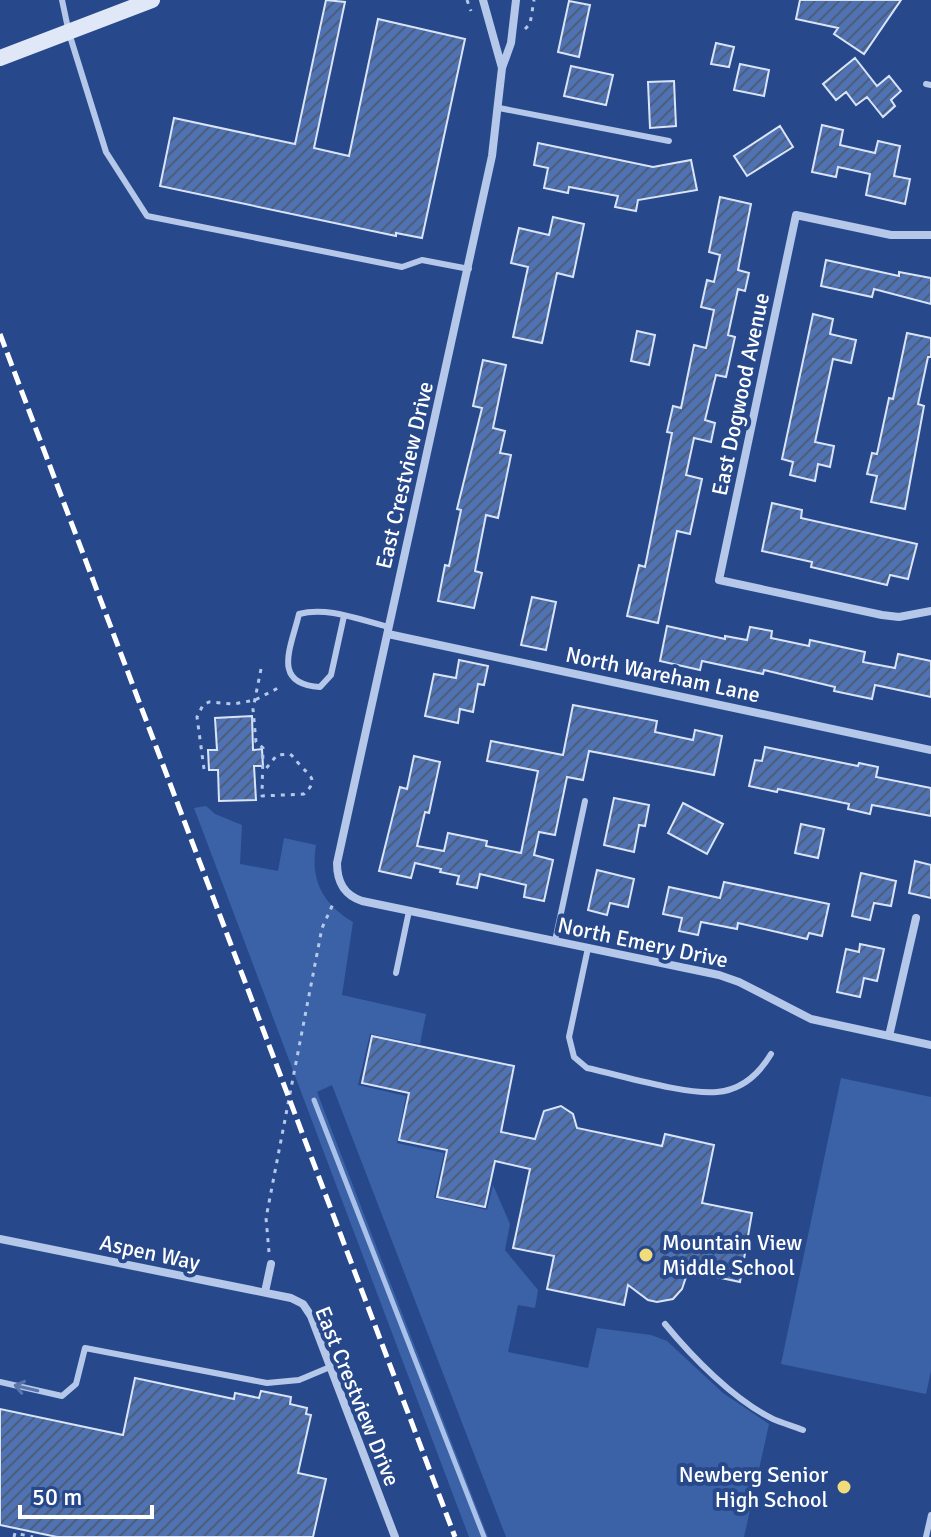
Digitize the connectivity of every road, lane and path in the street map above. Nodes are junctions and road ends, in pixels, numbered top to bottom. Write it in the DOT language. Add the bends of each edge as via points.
graph roads {
  1 [pos="62,0"];
  2 [pos="153,0"];
  3 [pos="483,0"];
  4 [pos="515,2"];
  5 [pos="532,5"];
  6 [pos="69,33"];
  7 [pos="0,58"];
  8 [pos="502,68"];
  9 [pos="499,108"];
  10 [pos="669,141"];
  11 [pos="931,235"];
  12 [pos="469,269"];
  13 [pos="931,611"];
  14 [pos="344,616"];
  15 [pos="388,630"];
  16 [pos="261,669"];
  17 [pos="280,687"];
  18 [pos="255,700"];
  19 [pos="931,750"];
  20 [pos="204,769"];
  21 [pos="264,771"];
  22 [pos="585,801"];
  23 [pos="343,888"];
  24 [pos="333,904"];
  25 [pos="409,911"];
  26 [pos="916,918"];
  27 [pos="555,941"];
  28 [pos="588,948"];
  29 [pos="396,973"];
  30 [pos="889,1036"];
  31 [pos="931,1045"];
  32 [pos="771,1054"];
  33 [pos="0,1239"];
  34 [pos="271,1264"];
  35 [pos="265,1292"];
  36 [pos="665,1324"];
  37 [pos="330,1367"];
  38 [pos="0,1382"];
  39 [pos="803,1430"];
  40 [pos="931,1515"];
  41 [pos="14,1537"];
  42 [pos="33,1537"];
  43 [pos="395,1537"];
  44 [pos="926,1537"];
  1 -- 6 [label="lane"];
  2 -- 6 [label="main road"];
  3 -- 8 [label="street, East Crestview Drive"];
  4 -- 5 [label="path"];
  4 -- 8 [label="street, East Crestview Drive"];
  6 -- 7 [label="main road"];
  6 -- 12 [label="lane" via="106,152 147,216 402,267 422,260"];
  8 -- 9 [label="street, East Crestview Drive"];
  9 -- 10 [label="lane"];
  9 -- 12 [label="street, East Crestview Drive"];
  11 -- 13 [label="street, East Dogwood Avenue" via="891,235 796,215 719,580 882,615"];
  12 -- 15 [label="street, East Crestview Drive"];
  14 -- 14 [label="lane" via="315,609 299,614 287,665 303,686 320,687 331,675"];
  14 -- 15 [label="lane"];
  15 -- 19 [label="street, North Wareham Lane"];
  15 -- 23 [label="street, East Crestview Drive" via="337,863"];
  16 -- 18 [label="path"];
  17 -- 18 [label="path"];
  18 -- 20 [label="path" via="209,702 199,711"];
  18 -- 21 [label="path" via="256,742 263,748"];
  21 -- 21 [label="path" via="262,796 304,794 312,785 309,771 290,754 277,755"];
  22 -- 27 [label="lane"];
  23 -- 25 [label="street, North Emery Drive" via="356,900"];
  24 -- 34 [label="path" via="322,928 266,1218"];
  25 -- 27 [label="street, North Emery Drive"];
  25 -- 29 [label="lane"];
  26 -- 30 [label="street"];
  27 -- 28 [label="street, North Emery Drive"];
  28 -- 30 [label="street, North Emery Drive" via="729,978 811,1019"];
  28 -- 32 [label="lane" via="569,1037 574,1057 587,1068 717,1092 752,1078"];
  30 -- 31 [label="street, North Emery Drive"];
  33 -- 35 [label="street, Aspen Way"];
  34 -- 35 [label="street"];
  35 -- 37 [label="street, East Crestview Drive" via="303,1304"];
  36 -- 39 [label="lane" via="730,1389 770,1417"];
  37 -- 38 [label="lane, one-way" via="299,1380 267,1383 85,1348 76,1384 62,1396"];
  37 -- 43 [label="street, East Crestview Drive"];
  40 -- 44 [label="lane"];
  41 -- 42 [label="path"];
}
